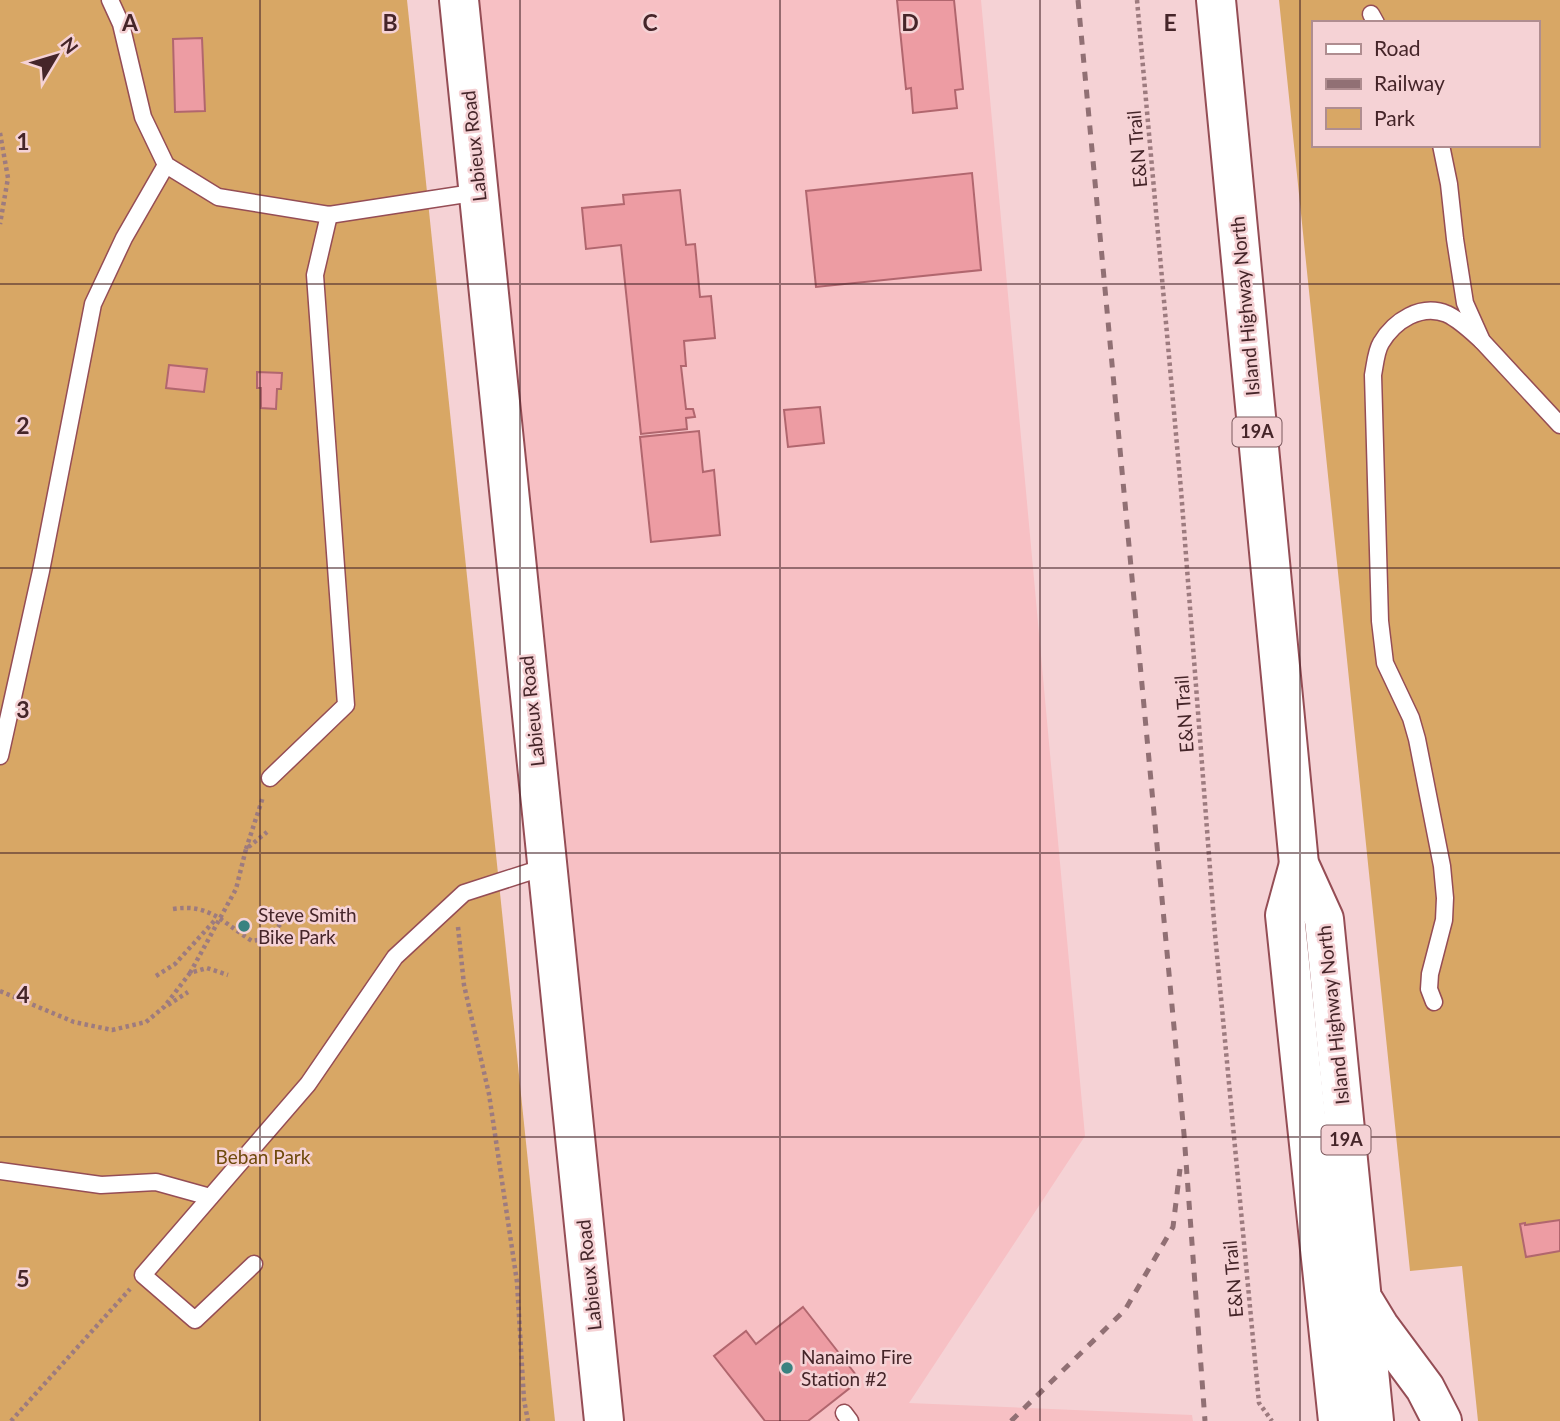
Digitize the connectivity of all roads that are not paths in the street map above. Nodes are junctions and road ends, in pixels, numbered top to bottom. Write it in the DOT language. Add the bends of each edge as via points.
graph roads {
  1 [pos="110,0"];
  2 [pos="460,0"];
  3 [pos="1216,0"];
  4 [pos="1441,147"];
  5 [pos="166,165"];
  6 [pos="479,192"];
  7 [pos="329,215"];
  8 [pos="1482,341"];
  9 [pos="1560,425"];
  10 [pos="0,757"];
  11 [pos="270,778"];
  12 [pos="1299,864"];
  13 [pos="548,866"];
  14 [pos="1434,1002"];
  15 [pos="0,1171"];
  16 [pos="210,1197"];
  17 [pos="254,1264"];
  18 [pos="1362,1297"];
  19 [pos="1341,1420"];
  20 [pos="604,1421"];
  21 [pos="1441,1421"];
  1 -- 5 [label="lane" via="121,24 143,117"];
  2 -- 6 [label="main road, Labieux Road"];
  3 -- 12 [label="main road, Island Highway North / 19A"];
  4 -- 8 [label="lane" via="1465,303"];
  5 -- 7 [label="lane" via="218,197"];
  5 -- 10 [label="lane" via="93,304"];
  6 -- 7 [label="lane"];
  6 -- 13 [label="main road, Labieux Road"];
  7 -- 11 [label="lane" via="315,275 346,705"];
  8 -- 9 [label="lane"];
  8 -- 14 [label="lane" via="1446,313 1428,310 1408,316 1380,345 1373,375 1384,656 1417,739 1443,877 1444,920 1430,974"];
  12 -- 18 [label="main road, Island Highway North / 19A" via="1324,919"];
  12 -- 19 [label="main road, Island Highway North / 19A" via="1285,915"];
  13 -- 16 [label="lane" via="464,893 395,957 308,1084"];
  13 -- 20 [label="main road, Labieux Road"];
  15 -- 16 [label="lane" via="101,1185 156,1182"];
  16 -- 17 [label="lane" via="143,1275 195,1320"];
  18 -- 19 [label="main road, Island Highway North / 19A"];
  18 -- 21 [label="main road" via="1425,1388"];
}
